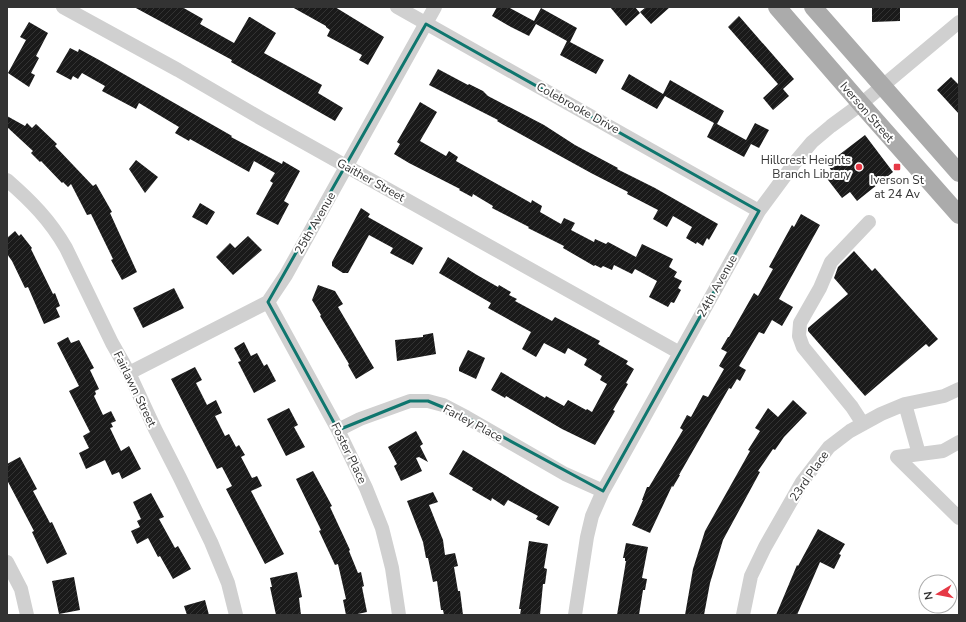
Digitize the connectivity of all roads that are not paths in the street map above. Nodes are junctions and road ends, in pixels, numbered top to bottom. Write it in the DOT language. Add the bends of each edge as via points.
graph roads {
  1 [pos="63,7"];
  2 [pos="396,7"];
  3 [pos="435,7"];
  4 [pos="777,7"];
  5 [pos="813,7"];
  6 [pos="959,22"];
  7 [pos="426,24"];
  8 [pos="882,85"];
  9 [pos="861,104"];
  10 [pos="348,166"];
  11 [pos="959,173"];
  12 [pos="7,180"];
  13 [pos="759,211"];
  14 [pos="959,215"];
  15 [pos="869,222"];
  16 [pos="268,302"];
  17 [pos="680,353"];
  18 [pos="129,373"];
  19 [pos="959,389"];
  20 [pos="905,404"];
  21 [pos="863,424"];
  22 [pos="338,430"];
  23 [pos="959,442"];
  24 [pos="919,454"];
  25 [pos="603,491"];
  26 [pos="959,518"];
  27 [pos="7,562"];
  28 [pos="27,615"];
  29 [pos="236,615"];
  30 [pos="399,615"];
  31 [pos="576,615"];
  32 [pos="743,615"];
  1 -- 10 [label="street, Gaither Street"];
  2 -- 7 [label="street, Colebrooke Drive"];
  3 -- 7 [label="street, 25th Avenue"];
  4 -- 9 [label="main road, Iverson Street"];
  5 -- 8 [label="main road"];
  6 -- 8 [label="street, 24th Avenue"];
  7 -- 10 [label="street, 25th Avenue"];
  7 -- 13 [label="street, Colebrooke Drive"];
  8 -- 9 [label="street, 24th Avenue"];
  8 -- 11 [label="main road"];
  9 -- 13 [label="street, 24th Avenue" via="812,142"];
  9 -- 14 [label="main road, Iverson Street"];
  10 -- 16 [label="street, 25th Avenue"];
  10 -- 17 [label="street, Gaither Street"];
  12 -- 18 [label="street, Fairlawn Street" via="33,203 58,234"];
  13 -- 17 [label="street, 24th Avenue"];
  15 -- 21 [label="street" via="831,262 800,323 799,336 803,347"];
  16 -- 18 [label="street, 25th Avenue"];
  16 -- 22 [label="street, Foster Place"];
  17 -- 25 [label="street, 24th Avenue"];
  18 -- 29 [label="street, Fairlawn Street" via="211,542 228,583"];
  19 -- 20 [label="street, 23rd Place" via="944,396"];
  20 -- 21 [label="street, 23rd Place"];
  20 -- 24 [label="street"];
  21 -- 32 [label="street, 23rd Place" via="829,447 802,482 751,576"];
  22 -- 25 [label="street, Farley Place" via="410,401 428,401 454,411 565,474"];
  22 -- 30 [label="street, Foster Place" via="382,528 392,568"];
  23 -- 24 [label="street" via="943,451"];
  24 -- 26 [label="street" via="897,457"];
  25 -- 31 [label="street, 24th Avenue" via="592,516 587,538"];
  27 -- 28 [label="street" via="21,589"];
}
